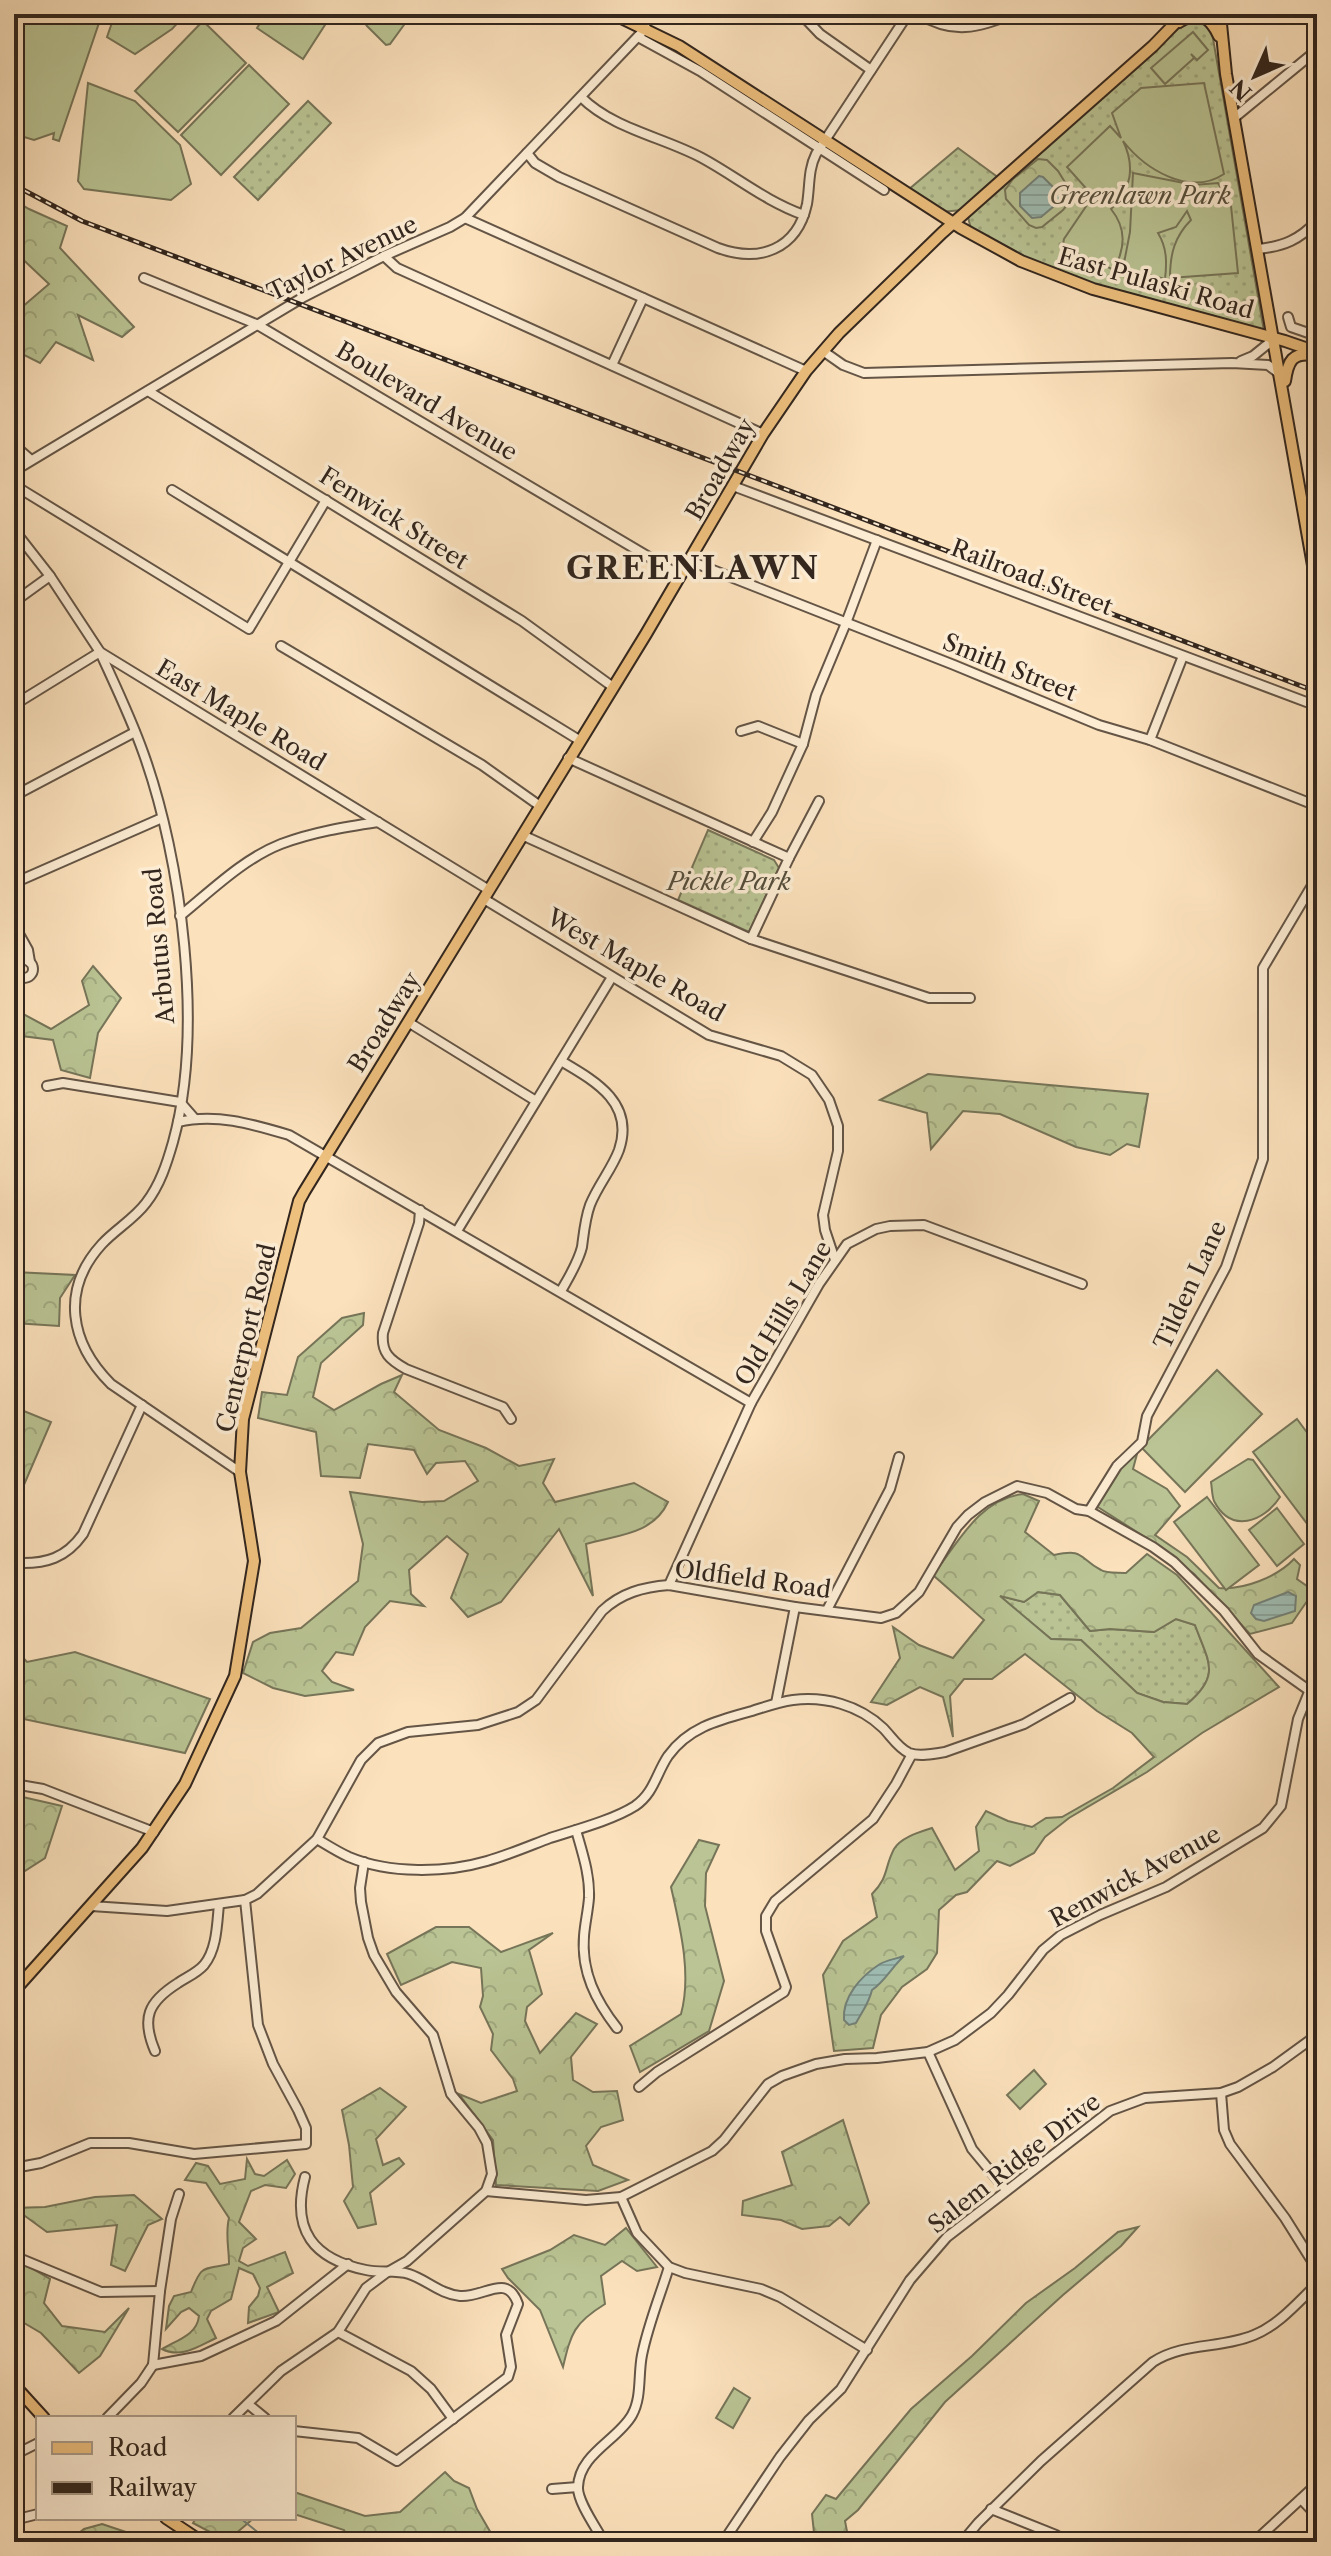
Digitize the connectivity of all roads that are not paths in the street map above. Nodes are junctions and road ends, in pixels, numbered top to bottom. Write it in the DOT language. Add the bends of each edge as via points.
graph roads {
  1 [pos="613,14"];
  2 [pos="801,14"];
  3 [pos="908,14"];
  4 [pos="919,14"];
  5 [pos="1013,14"];
  6 [pos="1184,14"];
  7 [pos="1220,14"];
  8 [pos="1171,28"];
  9 [pos="642,32"];
  10 [pos="1222,44"];
  11 [pos="1317,50"];
  12 [pos="871,70"];
  13 [pos="581,97"];
  14 [pos="1234,118"];
  15 [pos="826,139"];
  16 [pos="819,149"];
  17 [pos="527,153"];
  18 [pos="884,190"];
  19 [pos="804,215"];
  20 [pos="465,218"];
  21 [pos="1317,221"];
  22 [pos="953,223"];
  23 [pos="1259,249"];
  24 [pos="384,256"];
  25 [pos="144,278"];
  26 [pos="643,298"];
  27 [pos="1288,317"];
  28 [pos="256,324"];
  29 [pos="1317,336"];
  30 [pos="1274,339"];
  31 [pos="823,351"];
  32 [pos="1317,354"];
  33 [pos="1232,363"];
  34 [pos="612,365"];
  35 [pos="806,371"];
  36 [pos="1280,374"];
  37 [pos="148,391"];
  38 [pos="1283,391"];
  39 [pos="763,434"];
  40 [pos="14,445"];
  41 [pos="31,460"];
  42 [pos="14,471"];
  43 [pos="14,485"];
  44 [pos="733,486"];
  45 [pos="172,490"];
  46 [pos="326,500"];
  47 [pos="14,530"];
  48 [pos="877,540"];
  49 [pos="289,561"];
  50 [pos="690,561"];
  51 [pos="50,576"];
  52 [pos="681,576"];
  53 [pos="1317,588"];
  54 [pos="14,602"];
  55 [pos="846,623"];
  56 [pos="281,646"];
  57 [pos="100,652"];
  58 [pos="1183,656"];
  59 [pos="613,687"];
  60 [pos="14,705"];
  61 [pos="1317,706"];
  62 [pos="741,731"];
  63 [pos="135,732"];
  64 [pos="579,740"];
  65 [pos="1150,740"];
  66 [pos="803,744"];
  67 [pos="568,758"];
  68 [pos="14,796"];
  69 [pos="819,801"];
  70 [pos="540,806"];
  71 [pos="1317,806"];
  72 [pos="162,818"];
  73 [pos="379,822"];
  74 [pos="522,835"];
  75 [pos="753,842"];
  76 [pos="789,858"];
  77 [pos="1317,877"];
  78 [pos="14,883"];
  79 [pos="487,894"];
  80 [pos="180,916"];
  81 [pos="14,925"];
  82 [pos="751,939"];
  83 [pos="30,962"];
  84 [pos="612,977"];
  85 [pos="970,998"];
  86 [pos="408,1022"];
  87 [pos="561,1061"];
  88 [pos="47,1086"];
  89 [pos="536,1101"];
  90 [pos="180,1102"];
  91 [pos="194,1118"];
  92 [pos="178,1122"];
  93 [pos="326,1156"];
  94 [pos="420,1210"];
  95 [pos="457,1231"];
  96 [pos="835,1260"];
  97 [pos="1082,1284"];
  98 [pos="561,1291"];
  99 [pos="751,1403"];
  100 [pos="142,1405"];
  101 [pos="511,1419"];
  102 [pos="899,1457"];
  103 [pos="240,1472"];
  104 [pos="1089,1511"];
  105 [pos="18,1563"];
  106 [pos="669,1585"];
  107 [pos="795,1607"];
  108 [pos="827,1610"];
  109 [pos="1313,1694"];
  110 [pos="1070,1698"];
  111 [pos="776,1703"];
  112 [pos="912,1754"];
  113 [pos="14,1784"];
  114 [pos="576,1830"];
  115 [pos="154,1832"];
  116 [pos="317,1839"];
  117 [pos="364,1862"];
  118 [pos="245,1900"];
  119 [pos="219,1904"];
  120 [pos="91,1906"];
  121 [pos="14,1991"];
  122 [pos="617,2028"];
  123 [pos="1317,2035"];
  124 [pos="155,2051"];
  125 [pos="928,2052"];
  126 [pos="639,2087"];
  127 [pos="1221,2093"];
  128 [pos="14,2168"];
  129 [pos="305,2177"];
  130 [pos="1006,2190"];
  131 [pos="486,2191"];
  132 [pos="179,2194"];
  133 [pos="621,2197"];
  134 [pos="14,2256"];
  135 [pos="348,2264"];
  136 [pos="669,2267"];
  137 [pos="1317,2269"];
  138 [pos="386,2273"];
  139 [pos="1317,2284"];
  140 [pos="160,2291"];
  141 [pos="338,2332"];
  142 [pos="867,2350"];
  143 [pos="153,2365"];
  144 [pos="16,2391"];
  145 [pos="248,2404"];
  146 [pos="42,2416"];
  147 [pos="109,2416"];
  148 [pos="235,2416"];
  149 [pos="263,2416"];
  150 [pos="453,2419"];
  151 [pos="296,2431"];
  152 [pos="36,2444"];
  153 [pos="14,2455"];
  154 [pos="1317,2484"];
  155 [pos="578,2487"];
  156 [pos="552,2489"];
  157 [pos="1301,2499"];
  158 [pos="991,2509"];
  159 [pos="36,2514"];
  160 [pos="1317,2516"];
  161 [pos="14,2520"];
  162 [pos="169,2520"];
  163 [pos="185,2531"];
  164 [pos="180,2542"];
  165 [pos="202,2542"];
  166 [pos="604,2542"];
  167 [pos="723,2542"];
  168 [pos="962,2542"];
  169 [pos="1067,2542"];
  170 [pos="1254,2542"];
  1 -- 9 [label="main road, East Pulaski Road"];
  2 -- 12 [label="street"];
  3 -- 12 [label="street"];
  4 -- 5 [label="street" via="968,28"];
  6 -- 8 [label="main road, Broadway"];
  7 -- 10 [label="main road"];
  8 -- 10 [label="main road" via="1188,16 1201,15"];
  8 -- 22 [label="main road, Broadway"];
  9 -- 13 [label="street, Taylor Avenue"];
  9 -- 15 [label="main road, East Pulaski Road" via="679,46"];
  9 -- 16 [label="street"];
  10 -- 14 [label="main road"];
  11 -- 14 [label="street"];
  12 -- 15 [label="street"];
  13 -- 17 [label="street, Taylor Avenue"];
  13 -- 19 [label="street" via="613,120 681,147 766,199"];
  14 -- 23 [label="main road"];
  15 -- 16 [label="street"];
  15 -- 22 [label="main road, East Pulaski Road"];
  16 -- 18 [label="street"];
  16 -- 19 [label="street" via="810,170"];
  17 -- 19 [label="street" via="559,177 735,254 771,251 787,241"];
  17 -- 20 [label="street, Taylor Avenue"];
  20 -- 24 [label="street, Taylor Avenue"];
  20 -- 26 [label="street"];
  21 -- 23 [label="street" via="1296,240"];
  22 -- 30 [label="main road, East Pulaski Road" via="1070,282"];
  22 -- 31 [label="main road, Broadway"];
  23 -- 30 [label="main road"];
  24 -- 28 [label="street, Taylor Avenue"];
  24 -- 34 [label="street" via="397,268"];
  25 -- 28 [label="street, Boulevard Avenue"];
  26 -- 34 [label="street"];
  26 -- 35 [label="street"];
  27 -- 29 [label="street" via="1291,327"];
  28 -- 37 [label="street, Taylor Avenue"];
  28 -- 52 [label="street, Boulevard Avenue"];
  30 -- 32 [label="main road, East Pulaski Road"];
  30 -- 33 [label="street" via="1253,356"];
  30 -- 36 [label="main road"];
  31 -- 33 [label="street" via="843,365 874,374"];
  31 -- 35 [label="main road, Broadway"];
  32 -- 38 [label="main road" via="1292,358"];
  33 -- 36 [label="street" via="1268,365"];
  34 -- 39 [label="street"];
  35 -- 39 [label="main road, Broadway"];
  36 -- 38 [label="main road"];
  37 -- 41 [label="street, Taylor Avenue"];
  37 -- 46 [label="street, Fenwick Street"];
  38 -- 53 [label="main road"];
  39 -- 44 [label="main road, Broadway"];
  40 -- 41 [label="street"];
  41 -- 42 [label="street, Taylor Avenue"];
  43 -- 49 [label="street" via="249,629"];
  44 -- 48 [label="street, Railroad Street"];
  44 -- 50 [label="main road, Broadway"];
  45 -- 49 [label="street"];
  46 -- 49 [label="street"];
  46 -- 59 [label="street, Fenwick Street" via="522,621"];
  47 -- 51 [label="street, East Maple Road"];
  48 -- 55 [label="street"];
  48 -- 58 [label="street, Railroad Street"];
  49 -- 64 [label="street"];
  50 -- 52 [label="main road, Broadway"];
  50 -- 55 [label="street, Smith Street"];
  51 -- 54 [label="street"];
  51 -- 57 [label="street, East Maple Road"];
  52 -- 59 [label="main road, Broadway"];
  55 -- 65 [label="street, Smith Street" via="1099,725"];
  55 -- 66 [label="street" via="816,695"];
  56 -- 70 [label="street" via="482,765"];
  57 -- 60 [label="street"];
  57 -- 63 [label="street, Arbutus Road"];
  57 -- 73 [label="street, East Maple Road"];
  58 -- 61 [label="street, Railroad Street"];
  58 -- 65 [label="street"];
  59 -- 64 [label="main road, Broadway"];
  62 -- 66 [label="street" via="758,726"];
  63 -- 68 [label="street"];
  63 -- 72 [label="street, Arbutus Road"];
  64 -- 67 [label="main road, Broadway"];
  65 -- 71 [label="street, Smith Street"];
  66 -- 75 [label="street"];
  67 -- 70 [label="main road, Broadway"];
  67 -- 75 [label="street"];
  69 -- 76 [label="street"];
  70 -- 74 [label="main road, Broadway"];
  72 -- 78 [label="street"];
  72 -- 80 [label="street, Arbutus Road"];
  73 -- 79 [label="street, East Maple Road"];
  73 -- 80 [label="street" via="321,831 279,845 249,861"];
  74 -- 79 [label="main road, Broadway"];
  74 -- 82 [label="street"];
  75 -- 76 [label="street"];
  76 -- 82 [label="street"];
  77 -- 104 [label="street, Tilden Lane" via="1263,968 1263,1159 1226,1267 1147,1416 1142,1442 1117,1466"];
  79 -- 84 [label="street, West Maple Road"];
  79 -- 86 [label="main road, Broadway"];
  80 -- 90 [label="street, Arbutus Road" via="188,1013"];
  81 -- 83 [label="street"];
  82 -- 85 [label="street" via="929,998"];
  84 -- 87 [label="street"];
  84 -- 96 [label="street, West Maple Road" via="709,1035 781,1056 822,1087 839,1138 823,1215"];
  86 -- 89 [label="street"];
  86 -- 93 [label="main road, Broadway"];
  87 -- 89 [label="street"];
  87 -- 98 [label="street" via="608,1093 622,1134 589,1209 577,1261"];
  88 -- 90 [label="street" via="63,1083"];
  89 -- 95 [label="street"];
  90 -- 91 [label="street"];
  90 -- 92 [label="street, Arbutus Road"];
  91 -- 92 [label="street"];
  91 -- 93 [label="street" via="260,1126"];
  92 -- 100 [label="street, Arbutus Road" via="149,1200 86,1264 74,1312 76,1330 96,1369"];
  93 -- 94 [label="street"];
  93 -- 103 [label="main road, Centerport Road" via="299,1201 243,1419"];
  94 -- 95 [label="street"];
  94 -- 101 [label="street" via="383,1333 385,1354 406,1369 503,1407"];
  95 -- 98 [label="street"];
  96 -- 97 [label="street, Old Hills Lane" via="847,1244 876,1229 924,1225"];
  96 -- 99 [label="street, Old Hills Lane"];
  98 -- 99 [label="street"];
  99 -- 106 [label="street, Old Hills Lane"];
  100 -- 103 [label="street, Arbutus Road"];
  100 -- 105 [label="street" via="74,1547 49,1561"];
  102 -- 108 [label="street" via="890,1489"];
  103 -- 115 [label="main road, Centerport Road" via="254,1561 235,1676 185,1784"];
  104 -- 108 [label="street, Oldfield Road" via="1017,1486 985,1502 957,1527 919,1592 896,1613 881,1618"];
  104 -- 109 [label="street, Oldfield Road" via="1174,1562 1258,1654"];
  106 -- 107 [label="street, Oldfield Road"];
  106 -- 116 [label="street, Oldfield Road" via="613,1601 536,1700 518,1712 478,1725 408,1732 378,1743 361,1760"];
  107 -- 108 [label="street, Oldfield Road"];
  107 -- 111 [label="street"];
  109 -- 125 [label="street, Renwick Avenue" via="1298,1719 1281,1806 1263,1828 1166,1887 1061,1935 991,2013 955,2040"];
  110 -- 112 [label="street" via="1024,1724 945,1752"];
  111 -- 112 [label="street" via="795,1699 860,1709"];
  111 -- 114 [label="street" via="707,1723 668,1756 654,1786 634,1807"];
  112 -- 126 [label="street" via="873,1819 775,1901 766,1916 784,1992"];
  113 -- 115 [label="street" via="43,1789"];
  114 -- 117 [label="street" via="463,1867 424,1870"];
  114 -- 122 [label="street" via="588,1879 586,1965 596,1998"];
  115 -- 120 [label="main road, Centerport Road"];
  116 -- 117 [label="street"];
  116 -- 118 [label="street, Oldfield Road"];
  117 -- 131 [label="street" via="360,1888 368,1938 384,1975 433,2035 451,2094 487,2143 492,2174"];
  118 -- 119 [label="street, Oldfield Road"];
  118 -- 128 [label="street" via="258,2025 306,2128 306,2144 194,2154 129,2143 90,2143"];
  119 -- 120 [label="street, Oldfield Road" via="167,1911"];
  119 -- 124 [label="street" via="214,1943 204,1966 164,1993 148,2017"];
  120 -- 121 [label="main road, Centerport Road"];
  123 -- 127 [label="street, Salem Ridge Drive" via="1264,2073"];
  125 -- 130 [label="street" via="972,2149"];
  125 -- 133 [label="street, Renwick Avenue" via="845,2059 782,2076 758,2094 712,2151"];
  127 -- 130 [label="street, Salem Ridge Drive" via="1145,2098 1110,2111"];
  127 -- 137 [label="street" via="1230,2144"];
  129 -- 135 [label="street" via="302,2225 324,2254"];
  130 -- 142 [label="street, Salem Ridge Drive" via="927,2258"];
  131 -- 133 [label="street, Renwick Avenue" via="586,2200"];
  131 -- 138 [label="street" via="407,2261"];
  132 -- 140 [label="street"];
  133 -- 136 [label="street" via="637,2233"];
  134 -- 140 [label="street" via="101,2292"];
  135 -- 138 [label="street"];
  135 -- 143 [label="street" via="276,2321 201,2356"];
  136 -- 142 [label="street" via="761,2289"];
  136 -- 155 [label="street" via="646,2335 636,2407 621,2430 594,2453"];
  138 -- 141 [label="street" via="366,2288"];
  138 -- 150 [label="street" via="407,2273 449,2294 476,2295 498,2287 514,2294 518,2304 506,2335 508,2377"];
  139 -- 158 [label="street" via="1254,2336 1181,2349 1153,2362"];
  140 -- 143 [label="street"];
  141 -- 145 [label="street" via="281,2371"];
  141 -- 150 [label="street" via="411,2371"];
  142 -- 167 [label="street, Salem Ridge Drive" via="841,2389 780,2457"];
  143 -- 147 [label="street"];
  144 -- 146 [label="main road"];
  145 -- 148 [label="street"];
  145 -- 149 [label="street"];
  150 -- 151 [label="street" via="397,2461 358,2438"];
  152 -- 153 [label="street"];
  154 -- 157 [label="street"];
  155 -- 156 [label="street"];
  155 -- 166 [label="street"];
  157 -- 160 [label="street"];
  157 -- 170 [label="street"];
  158 -- 168 [label="street"];
  158 -- 169 [label="street"];
  159 -- 161 [label="street"];
  162 -- 163 [label="main road"];
  163 -- 164 [label="street"];
  163 -- 165 [label="main road"];
}
